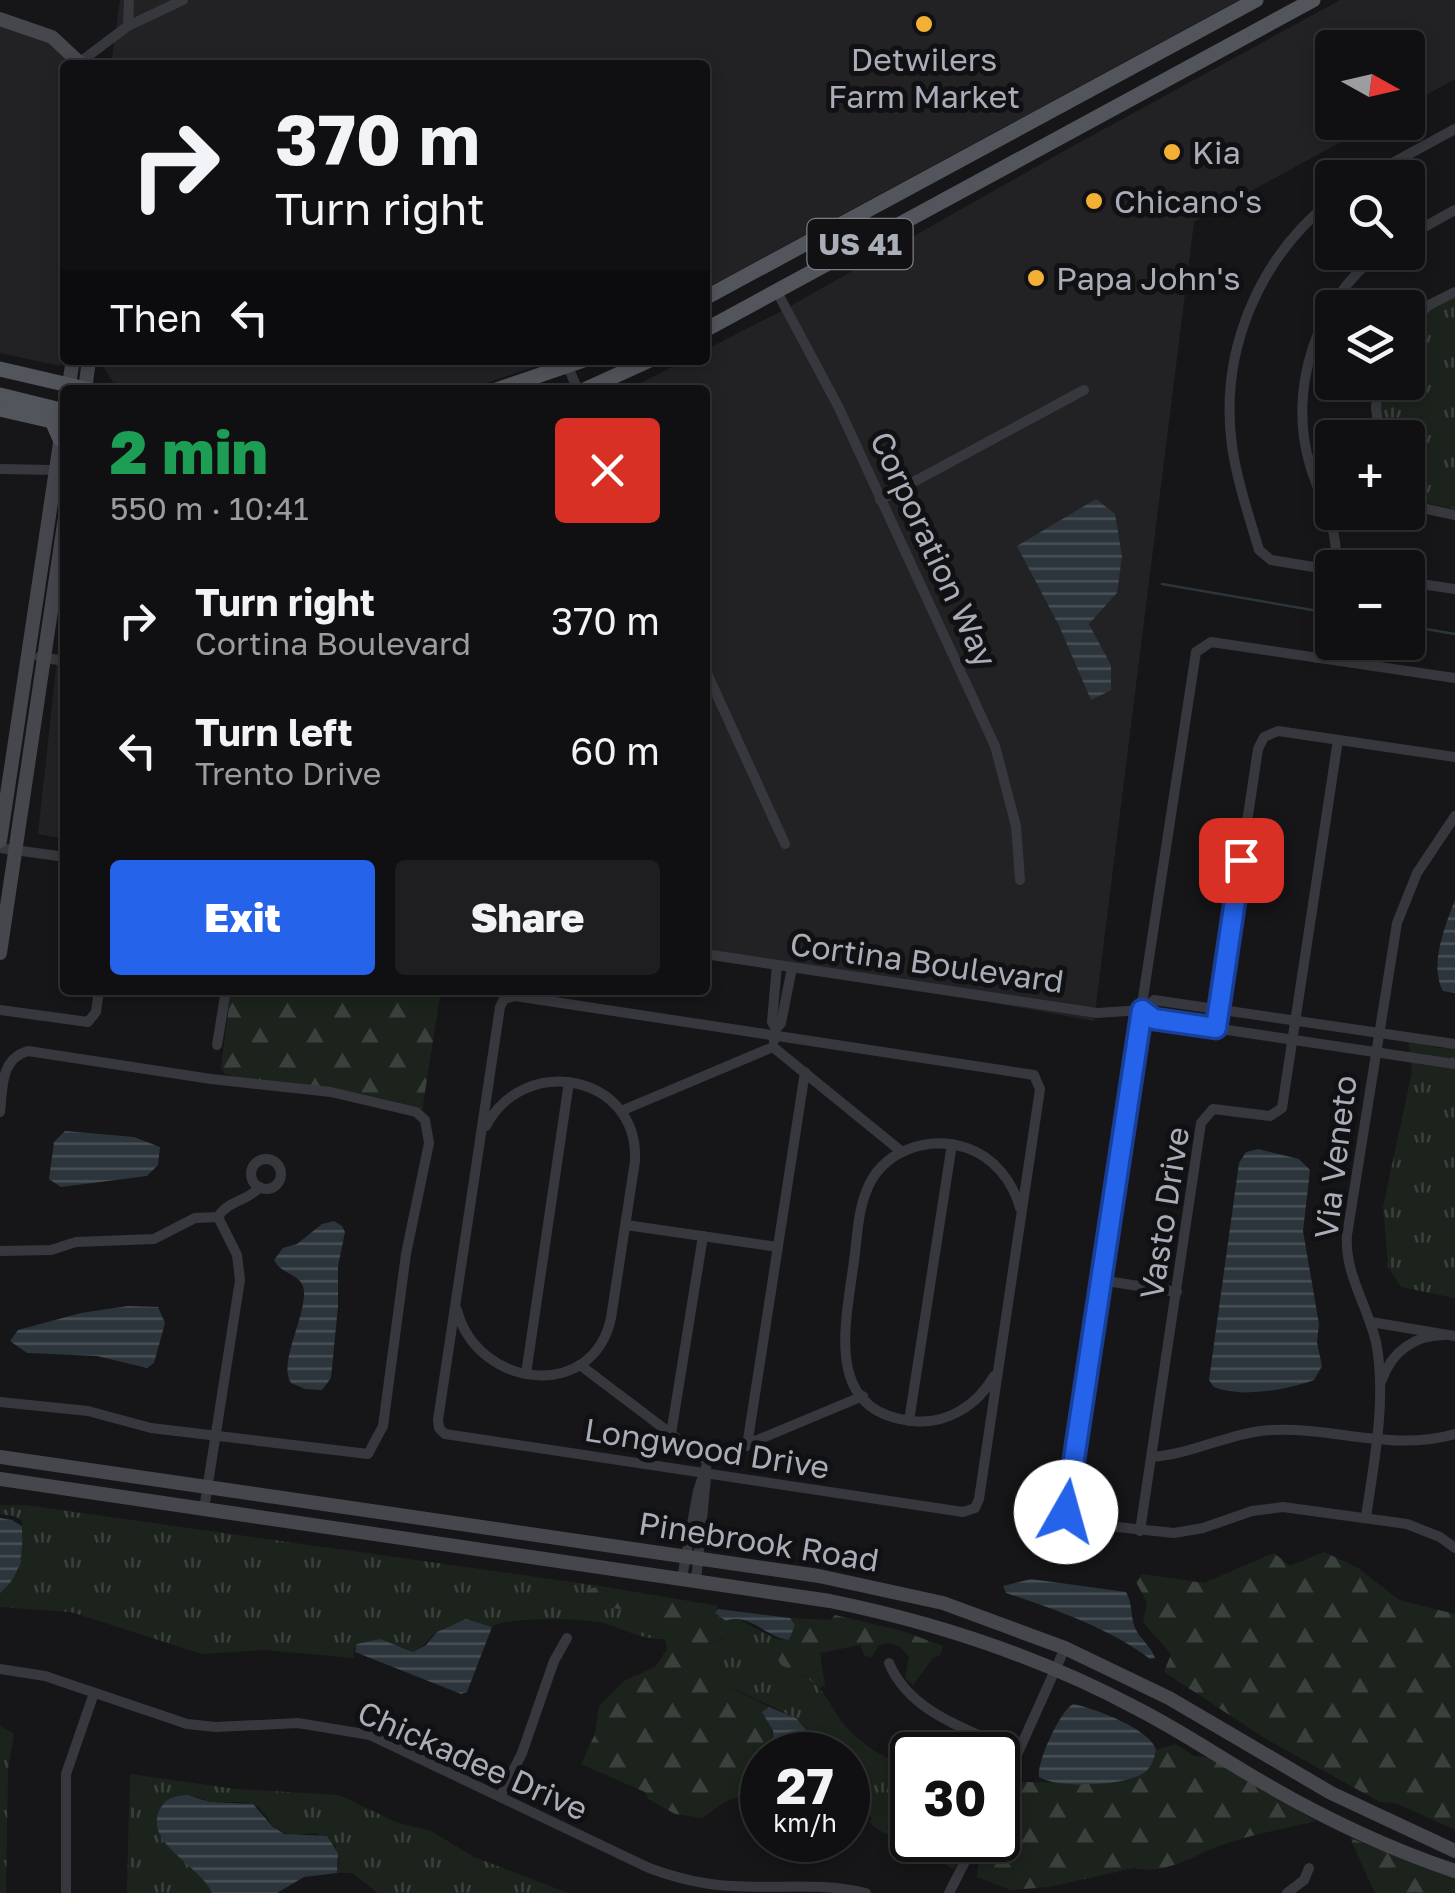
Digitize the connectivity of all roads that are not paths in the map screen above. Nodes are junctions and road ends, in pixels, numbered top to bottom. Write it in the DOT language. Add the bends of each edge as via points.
graph roads {
  1 [pos="128,0"];
  2 [pos="183,0"];
  3 [pos="1256,0"];
  4 [pos="1313,0"];
  5 [pos="1289,8"];
  6 [pos="0,18"];
  7 [pos="128,26"];
  8 [pos="1192,35"];
  9 [pos="78,60"];
  10 [pos="85,60"];
  11 [pos="1028,124"];
  12 [pos="1455,129"];
  13 [pos="1041,148"];
  14 [pos="1399,160"];
  15 [pos="1455,210"];
  16 [pos="1315,216"];
  17 [pos="1425,227"];
  18 [pos="882,232"];
  19 [pos="792,253"];
  20 [pos="1363,270"];
  21 [pos="776,290"];
  22 [pos="1455,292"];
  23 [pos="710,295"];
  24 [pos="1425,310"];
  25 [pos="710,327"];
  26 [pos="570,365"];
  27 [pos="638,365"];
  28 [pos="0,369"];
  29 [pos="64,385"];
  30 [pos="511,385"];
  31 [pos="592,385"];
  32 [pos="1084,390"];
  33 [pos="0,394"];
  34 [pos="0,409"];
  35 [pos="60,409"];
  36 [pos="60,439"];
  37 [pos="0,469"];
  38 [pos="56,470"];
  39 [pos="880,500"];
  40 [pos="1425,509"];
  41 [pos="1455,515"];
  42 [pos="60,542"];
  43 [pos="1334,550"];
  44 [pos="1315,566"];
  45 [pos="1425,585"];
  46 [pos="1455,589"];
  47 [pos="36,656"];
  48 [pos="1315,658"];
  49 [pos="60,660"];
  50 [pos="1330,660"];
  51 [pos="1455,678"];
  52 [pos="710,680"];
  53 [pos="1338,740"];
  54 [pos="1455,758"];
  55 [pos="1455,816"];
  56 [pos="785,844"];
  57 [pos="5,846"];
  58 [pos="60,856"];
  59 [pos="1020,880"];
  60 [pos="0,953"];
  61 [pos="710,955"];
  62 [pos="777,965"];
  63 [pos="792,968"];
  64 [pos="98,995"];
  65 [pos="225,995"];
  66 [pos="1219,1009"];
  67 [pos="0,1010"];
  68 [pos="1142,1010"];
  69 [pos="1296,1021"];
  70 [pos="1216,1028"];
  71 [pos="1377,1034"];
  72 [pos="774,1037"];
  73 [pos="1293,1040"];
  74 [pos="1455,1044"];
  75 [pos="217,1045"];
  76 [pos="1374,1053"];
  77 [pos="1455,1064"];
  78 [pos="805,1072"];
  79 [pos="568,1082"];
  80 [pos="621,1111"];
  81 [pos="0,1112"];
  82 [pos="480,1142"];
  83 [pos="952,1144"];
  84 [pos="902,1152"];
  85 [pos="260,1187"];
  86 [pos="218,1217"];
  87 [pos="1022,1219"];
  88 [pos="626,1225"];
  89 [pos="703,1236"];
  90 [pos="778,1247"];
  91 [pos="0,1252"];
  92 [pos="1100,1280"];
  93 [pos="1177,1292"];
  94 [pos="456,1299"];
  95 [pos="1371,1322"];
  96 [pos="1449,1336"];
  97 [pos="580,1365"];
  98 [pos="998,1367"];
  99 [pos="526,1374"];
  100 [pos="1380,1390"];
  101 [pos="863,1396"];
  102 [pos="0,1402"];
  103 [pos="909,1421"];
  104 [pos="671,1434"];
  105 [pos="1455,1434"];
  106 [pos="216,1437"];
  107 [pos="1377,1441"];
  108 [pos="747,1446"];
  109 [pos="0,1456"];
  110 [pos="1152,1457"];
  111 [pos="706,1467"];
  112 [pos="0,1478"];
  113 [pos="207,1485"];
  114 [pos="204,1509"];
  115 [pos="1366,1517"];
  116 [pos="1140,1531"];
  117 [pos="1455,1548"];
  118 [pos="692,1556"];
  119 [pos="689,1579"];
  120 [pos="567,1638"];
  121 [pos="1064,1648"];
  122 [pos="889,1663"];
  123 [pos="0,1669"];
  124 [pos="1055,1670"];
  125 [pos="94,1693"];
  126 [pos="978,1732"];
  127 [pos="1020,1748"];
  128 [pos="501,1796"];
  129 [pos="1455,1851"];
  130 [pos="964,1862"];
  131 [pos="1309,1868"];
  132 [pos="1455,1871"];
  133 [pos="66,1893"];
  134 [pos="866,1893"];
  135 [pos="948,1893"];
  136 [pos="1287,1893"];
  1 -- 7 [label="street"];
  2 -- 7 [label="street"];
  3 -- 8 [label="main road, US 41"];
  4 -- 5 [label="main road, US 41"];
  5 -- 13 [label="main road, US 41"];
  6 -- 9 [label="street" via="40,31"];
  7 -- 10 [label="street"];
  8 -- 11 [label="main road, US 41"];
  8 -- 13 [label="main road" via="1173,54 1049,122"];
  11 -- 13 [label="main road"];
  11 -- 18 [label="main road" via="1016,153"];
  11 -- 19 [label="main road, US 41"];
  12 -- 14 [label="street"];
  13 -- 18 [label="main road, US 41"];
  15 -- 17 [label="street"];
  16 -- 44 [label="street" via="1258,289 1240,335 1229,407 1232,450 1259,550 1271,560"];
  18 -- 21 [label="main road, US 41"];
  19 -- 21 [label="main road"];
  19 -- 23 [label="main road, US 41"];
  20 -- 43 [label="street" via="1328,313 1305,378 1304,438 1333,522"];
  21 -- 25 [label="main road, US 41"];
  21 -- 39 [label="street, Corporation Way"];
  22 -- 24 [label="street"];
  26 -- 30 [label="main road"];
  27 -- 31 [label="main road"];
  28 -- 29 [label="main road"];
  32 -- 39 [label="street"];
  33 -- 35 [label="main road"];
  34 -- 36 [label="main road" via="52,421"];
  36 -- 38 [label="street"];
  37 -- 38 [label="street"];
  38 -- 47 [label="street"];
  39 -- 59 [label="street, Corporation Way" via="995,746 1010,796"];
  40 -- 41 [label="street"];
  42 -- 47 [label="street"];
  45 -- 46 [label="street"];
  47 -- 49 [label="street"];
  47 -- 57 [label="street"];
  48 -- 68 [label="street" via="1211,642 1196,652"];
  50 -- 51 [label="street"];
  52 -- 56 [label="street"];
  53 -- 54 [label="street"];
  53 -- 66 [label="street" via="1278,731 1259,744"];
  53 -- 69 [label="street, Vasto Drive"];
  55 -- 71 [label="street, Via Veneto" via="1429,850 1404,902"];
  57 -- 58 [label="street"];
  57 -- 60 [label="street"];
  61 -- 62 [label="street, Cortina Boulevard"];
  62 -- 63 [label="street, Cortina Boulevard"];
  62 -- 72 [label="street"];
  63 -- 68 [label="street, Cortina Boulevard" via="1098,1013"];
  63 -- 72 [label="street"];
  64 -- 67 [label="street" via="88,1022"];
  65 -- 75 [label="street"];
  66 -- 68 [label="street, Cortina Boulevard" via="1154,1000"];
  66 -- 69 [label="street, Cortina Boulevard"];
  66 -- 70 [label="street"];
  68 -- 70 [label="street, Cortina Boulevard" via="1154,1019"];
  68 -- 92 [label="street"];
  69 -- 71 [label="street, Cortina Boulevard"];
  69 -- 73 [label="street, Vasto Drive"];
  70 -- 73 [label="street, Cortina Boulevard"];
  71 -- 74 [label="street, Cortina Boulevard"];
  71 -- 76 [label="street, Via Veneto"];
  72 -- 78 [label="street"];
  72 -- 80 [label="street"];
  72 -- 82 [label="street, Longwood Drive" via="508,997 500,1007"];
  72 -- 87 [label="street, Longwood Drive" via="1034,1075 1040,1089"];
  73 -- 76 [label="street, Cortina Boulevard"];
  73 -- 93 [label="street, Vasto Drive" via="1280,1112 1219,1108 1203,1117"];
  76 -- 77 [label="street, Cortina Boulevard"];
  76 -- 95 [label="street, Via Veneto" via="1346,1246"];
  78 -- 84 [label="street"];
  78 -- 90 [label="street"];
  79 -- 80 [label="street" via="596,1090"];
  79 -- 82 [label="street" via="517,1092 496,1109"];
  79 -- 99 [label="street"];
  80 -- 88 [label="street" via="636,1153"];
  81 -- 106 [label="street" via="6,1068 21,1053 38,1052 331,1092 413,1110 426,1120 429,1143 383,1426 371,1452"];
  82 -- 94 [label="street, Longwood Drive"];
  83 -- 84 [label="street"];
  83 -- 87 [label="street" via="1000,1170"];
  83 -- 103 [label="street"];
  84 -- 101 [label="street" via="877,1173 862,1205 843,1344 847,1369"];
  85 -- 86 [label="street"];
  86 -- 91 [label="street" via="195,1218 154,1239"];
  86 -- 106 [label="street" via="237,1255 240,1280"];
  87 -- 98 [label="street, Longwood Drive"];
  88 -- 89 [label="street"];
  88 -- 97 [label="street" via="609,1329"];
  89 -- 90 [label="street"];
  89 -- 104 [label="street"];
  90 -- 108 [label="street"];
  92 -- 93 [label="street"];
  92 -- 116 [label="street" via="1065,1506 1079,1523"];
  93 -- 110 [label="street, Vasto Drive"];
  94 -- 99 [label="street" via="460,1320 484,1355"];
  94 -- 111 [label="street, Longwood Drive" via="438,1420 442,1433"];
  95 -- 96 [label="street"];
  95 -- 100 [label="street, Via Veneto"];
  96 -- 100 [label="street" via="1420,1338 1399,1352"];
  97 -- 99 [label="street"];
  97 -- 104 [label="street"];
  98 -- 103 [label="street" via="982,1394 961,1410 938,1420"];
  98 -- 111 [label="street, Longwood Drive" via="979,1499 971,1511"];
  100 -- 107 [label="street, Via Veneto"];
  101 -- 103 [label="street" via="882,1413"];
  101 -- 108 [label="street"];
  102 -- 106 [label="street" via="88,1411"];
  104 -- 111 [label="street"];
  105 -- 107 [label="street"];
  106 -- 113 [label="street"];
  107 -- 110 [label="street" via="1267,1430"];
  107 -- 115 [label="street, Via Veneto"];
  108 -- 111 [label="street"];
  109 -- 113 [label="street, Pinebrook Road"];
  110 -- 116 [label="street, Vasto Drive"];
  111 -- 118 [label="street"];
  112 -- 114 [label="street, Pinebrook Road"];
  113 -- 114 [label="street"];
  113 -- 118 [label="street, Pinebrook Road"];
  114 -- 119 [label="street, Pinebrook Road"];
  115 -- 116 [label="street" via="1283,1507 1190,1531"];
  115 -- 117 [label="street" via="1419,1527"];
  118 -- 119 [label="street"];
  118 -- 121 [label="street, Pinebrook Road" via="912,1595"];
  119 -- 124 [label="street, Pinebrook Road" via="902,1618"];
  120 -- 128 [label="street"];
  121 -- 124 [label="street"];
  121 -- 129 [label="street, Pinebrook Road"];
  122 -- 126 [label="street" via="901,1685 927,1707"];
  123 -- 125 [label="street, Chickadee Drive"];
  124 -- 127 [label="street"];
  124 -- 132 [label="street, Pinebrook Road" via="1139,1709 1315,1812"];
  125 -- 128 [label="street, Chickadee Drive" via="188,1724 298,1722 354,1731"];
  125 -- 133 [label="street" via="66,1774"];
  128 -- 134 [label="street, Chickadee Drive" via="680,1878"];
  130 -- 135 [label="street"];
  131 -- 136 [label="street"];
}
